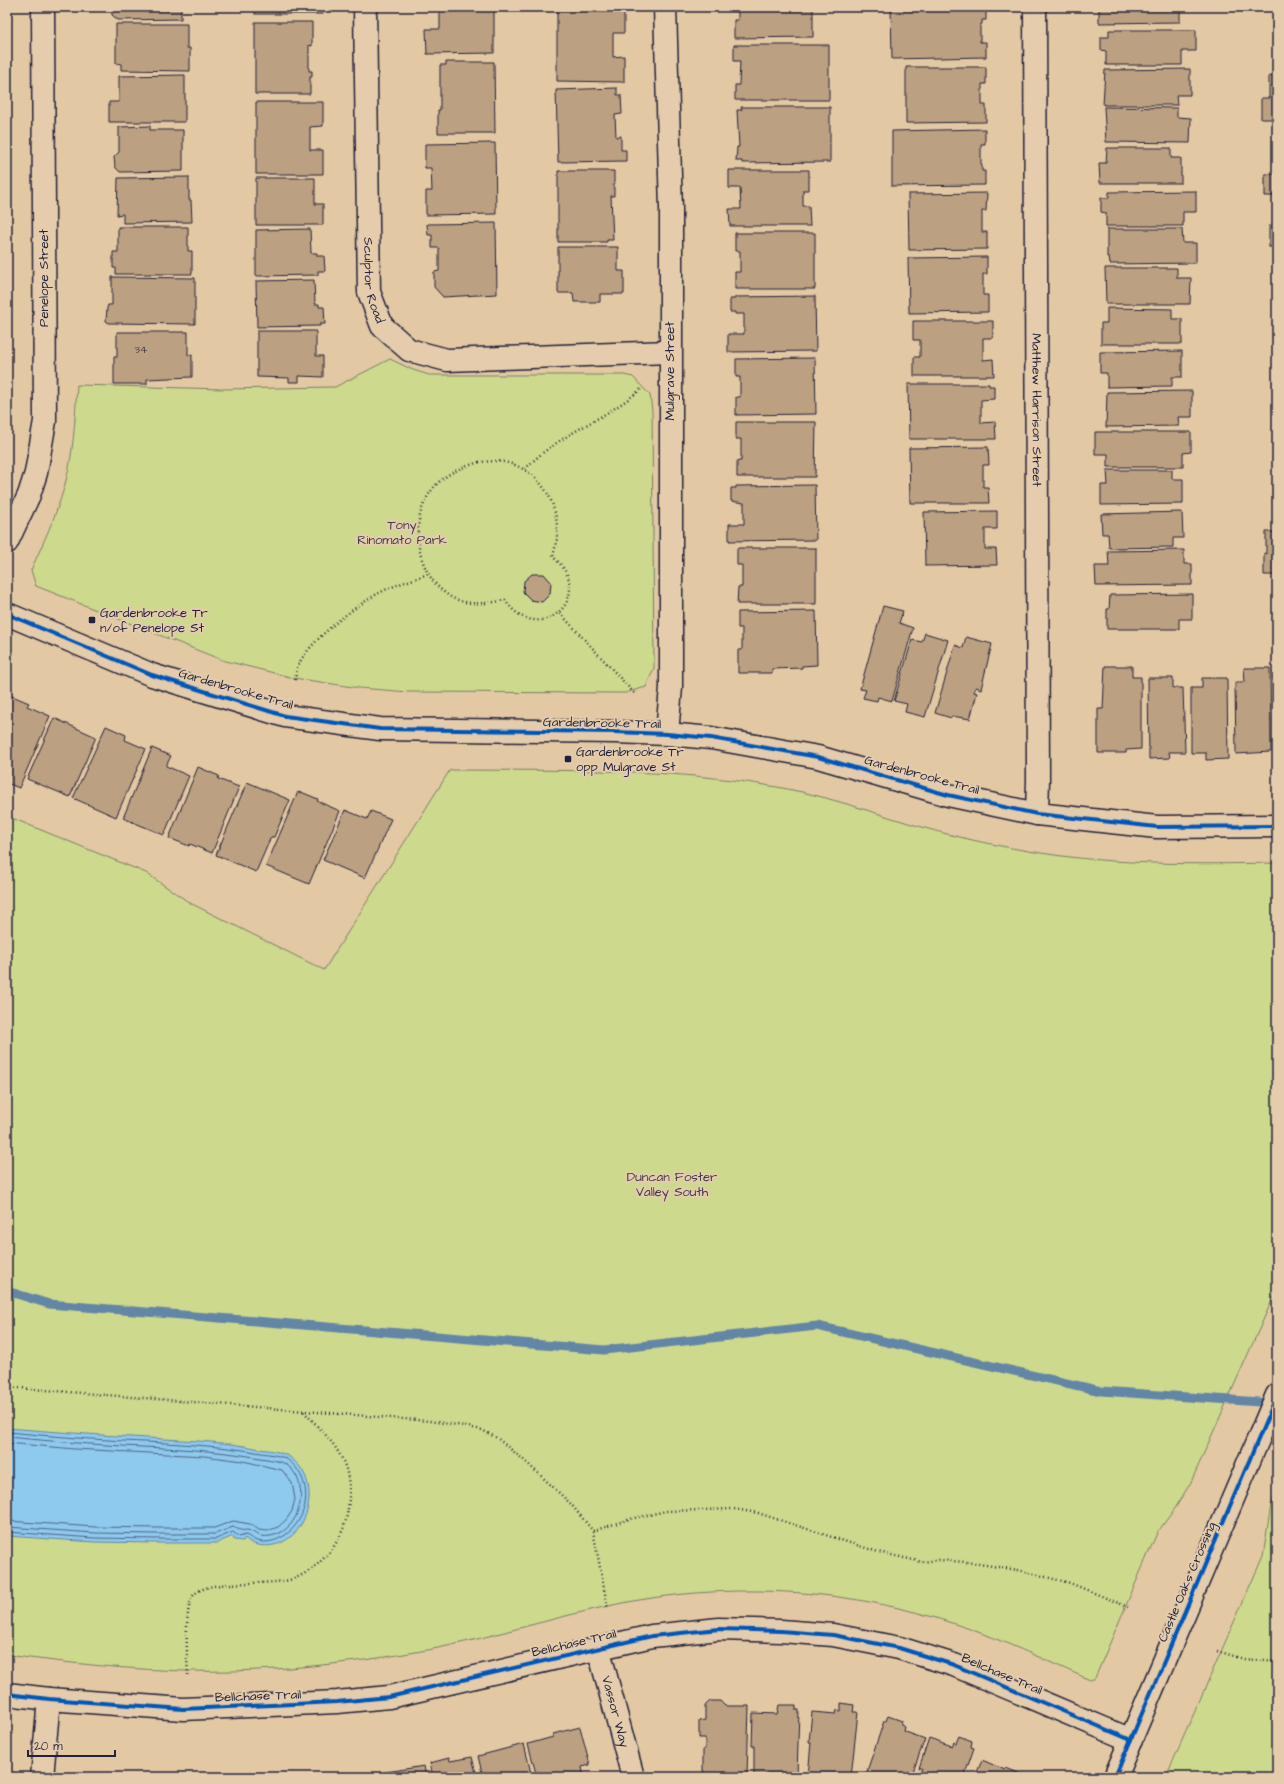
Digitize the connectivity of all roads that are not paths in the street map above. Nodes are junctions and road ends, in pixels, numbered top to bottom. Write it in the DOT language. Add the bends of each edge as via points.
graph roads {
  1 [pos="43,7"];
  2 [pos="365,7"];
  3 [pos="665,7"];
  4 [pos="1035,7"];
  5 [pos="670,352"];
  6 [pos="7,542"];
  7 [pos="7,614"];
  8 [pos="667,734"];
  9 [pos="1037,814"];
  10 [pos="1277,826"];
  11 [pos="1277,1395"];
  12 [pos="598,1647"];
  13 [pos="7,1694"];
  14 [pos="49,1699"];
  15 [pos="1131,1740"];
  16 [pos="42,1777"];
  17 [pos="633,1777"];
  18 [pos="1115,1777"];
  1 -- 6 [label="street, Penelope Street" via="45,421 36,473 29,495"];
  2 -- 5 [label="street, Sculptor Road" via="369,292 382,326 409,350 447,360"];
  3 -- 5 [label="street, Mulgrave Street" via="671,209"];
  4 -- 9 [label="street, Matthew Harrison Street"];
  5 -- 8 [label="street, Mulgrave Street" via="671,687"];
  7 -- 8 [label="street, Gardenbrooke Trail" via="152,675 285,716 380,729"];
  8 -- 9 [label="street, Gardenbrooke Trail" via="711,738 818,757 948,795"];
  9 -- 10 [label="street, Gardenbrooke Trail" via="1157,826"];
  11 -- 15 [label="street, Castle Oaks Crossing"];
  12 -- 14 [label="street, Bellchase Trail" via="381,1698 290,1706 183,1709"];
  12 -- 15 [label="street, Bellchase Trail" via="652,1636 719,1629 833,1635 899,1648 954,1665"];
  12 -- 17 [label="street, Vassor Way"];
  13 -- 14 [label="street, Bellchase Trail"];
  14 -- 16 [label="street"];
  15 -- 18 [label="street, Castle Oaks Crossing"];
}
